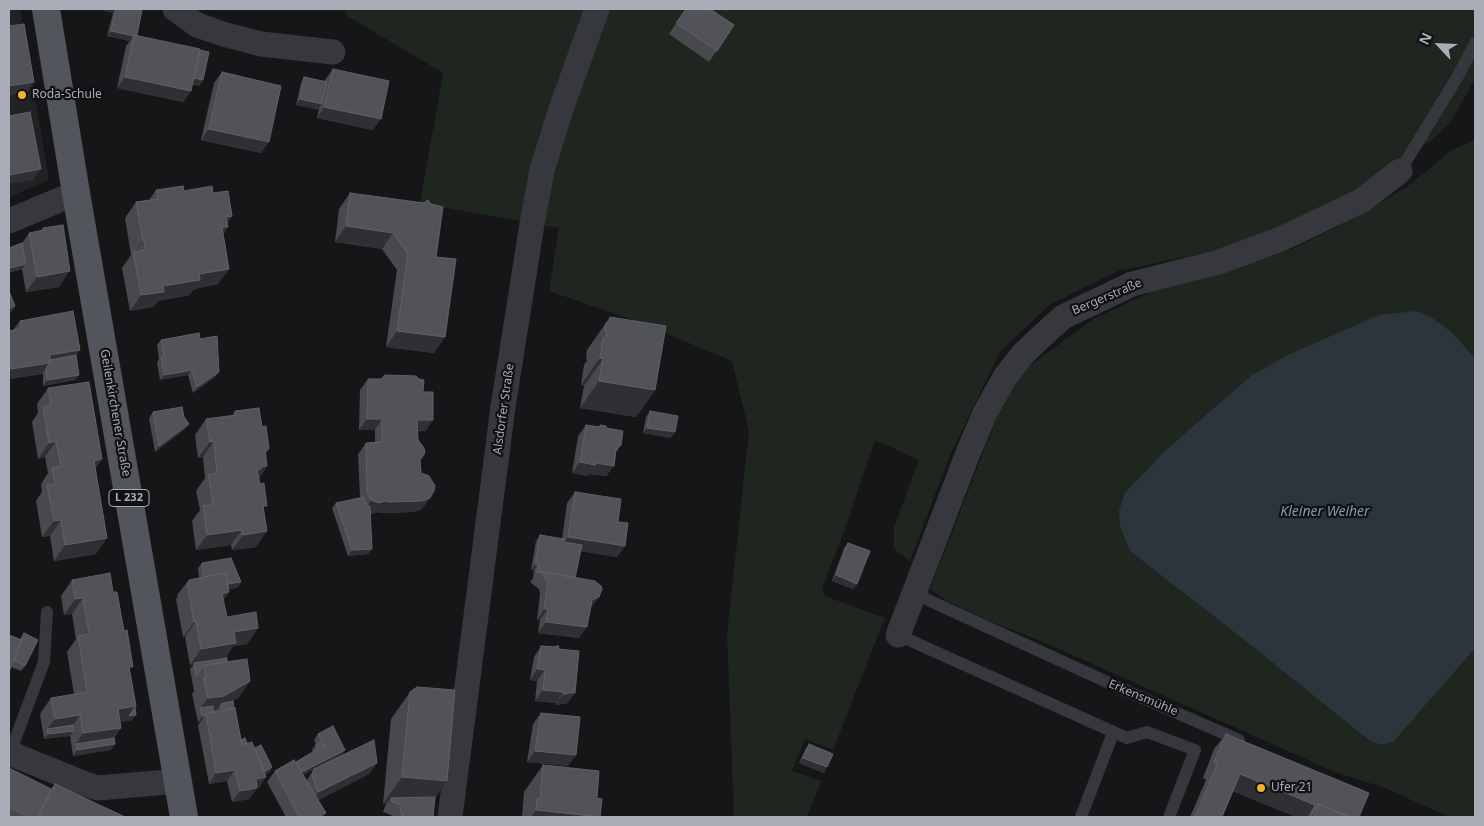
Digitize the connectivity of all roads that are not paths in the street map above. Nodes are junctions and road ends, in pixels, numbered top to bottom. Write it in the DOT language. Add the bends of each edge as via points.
graph roads {
  1 [pos="46,9"];
  2 [pos="174,9"];
  3 [pos="597,9"];
  4 [pos="1475,44"];
  5 [pos="332,52"];
  6 [pos="1400,171"];
  7 [pos="76,193"];
  8 [pos="9,221"];
  9 [pos="915,594"];
  10 [pos="47,612"];
  11 [pos="898,635"];
  12 [pos="1113,733"];
  13 [pos="1254,746"];
  14 [pos="9,753"];
  15 [pos="178,781"];
  16 [pos="184,817"];
  17 [pos="450,817"];
  18 [pos="1081,817"];
  19 [pos="1169,817"];
  1 -- 7 [label="main road, Geilenkirchener Straße / L 232"];
  2 -- 5 [label="street" via="197,25 223,34 261,44"];
  3 -- 17 [label="street, Alsdorfer Straße" via="542,170 532,224 503,407"];
  4 -- 6 [label="lane"];
  6 -- 9 [label="street, Bergerstraße" via="1361,201 1281,239 1219,262 1132,284 1062,317 1023,354 1005,377 985,413"];
  7 -- 8 [label="street"];
  7 -- 15 [label="main road, Geilenkirchener Straße / L 232"];
  9 -- 11 [label="street, Bergerstraße"];
  9 -- 13 [label="lane, Erkensmühle"];
  10 -- 14 [label="lane" via="44,662"];
  11 -- 12 [label="lane"];
  12 -- 18 [label="lane"];
  12 -- 19 [label="lane" via="1127,738 1147,732 1194,750"];
  14 -- 15 [label="street" via="98,788"];
  15 -- 16 [label="main road, Geilenkirchener Straße / L 232"];
}
